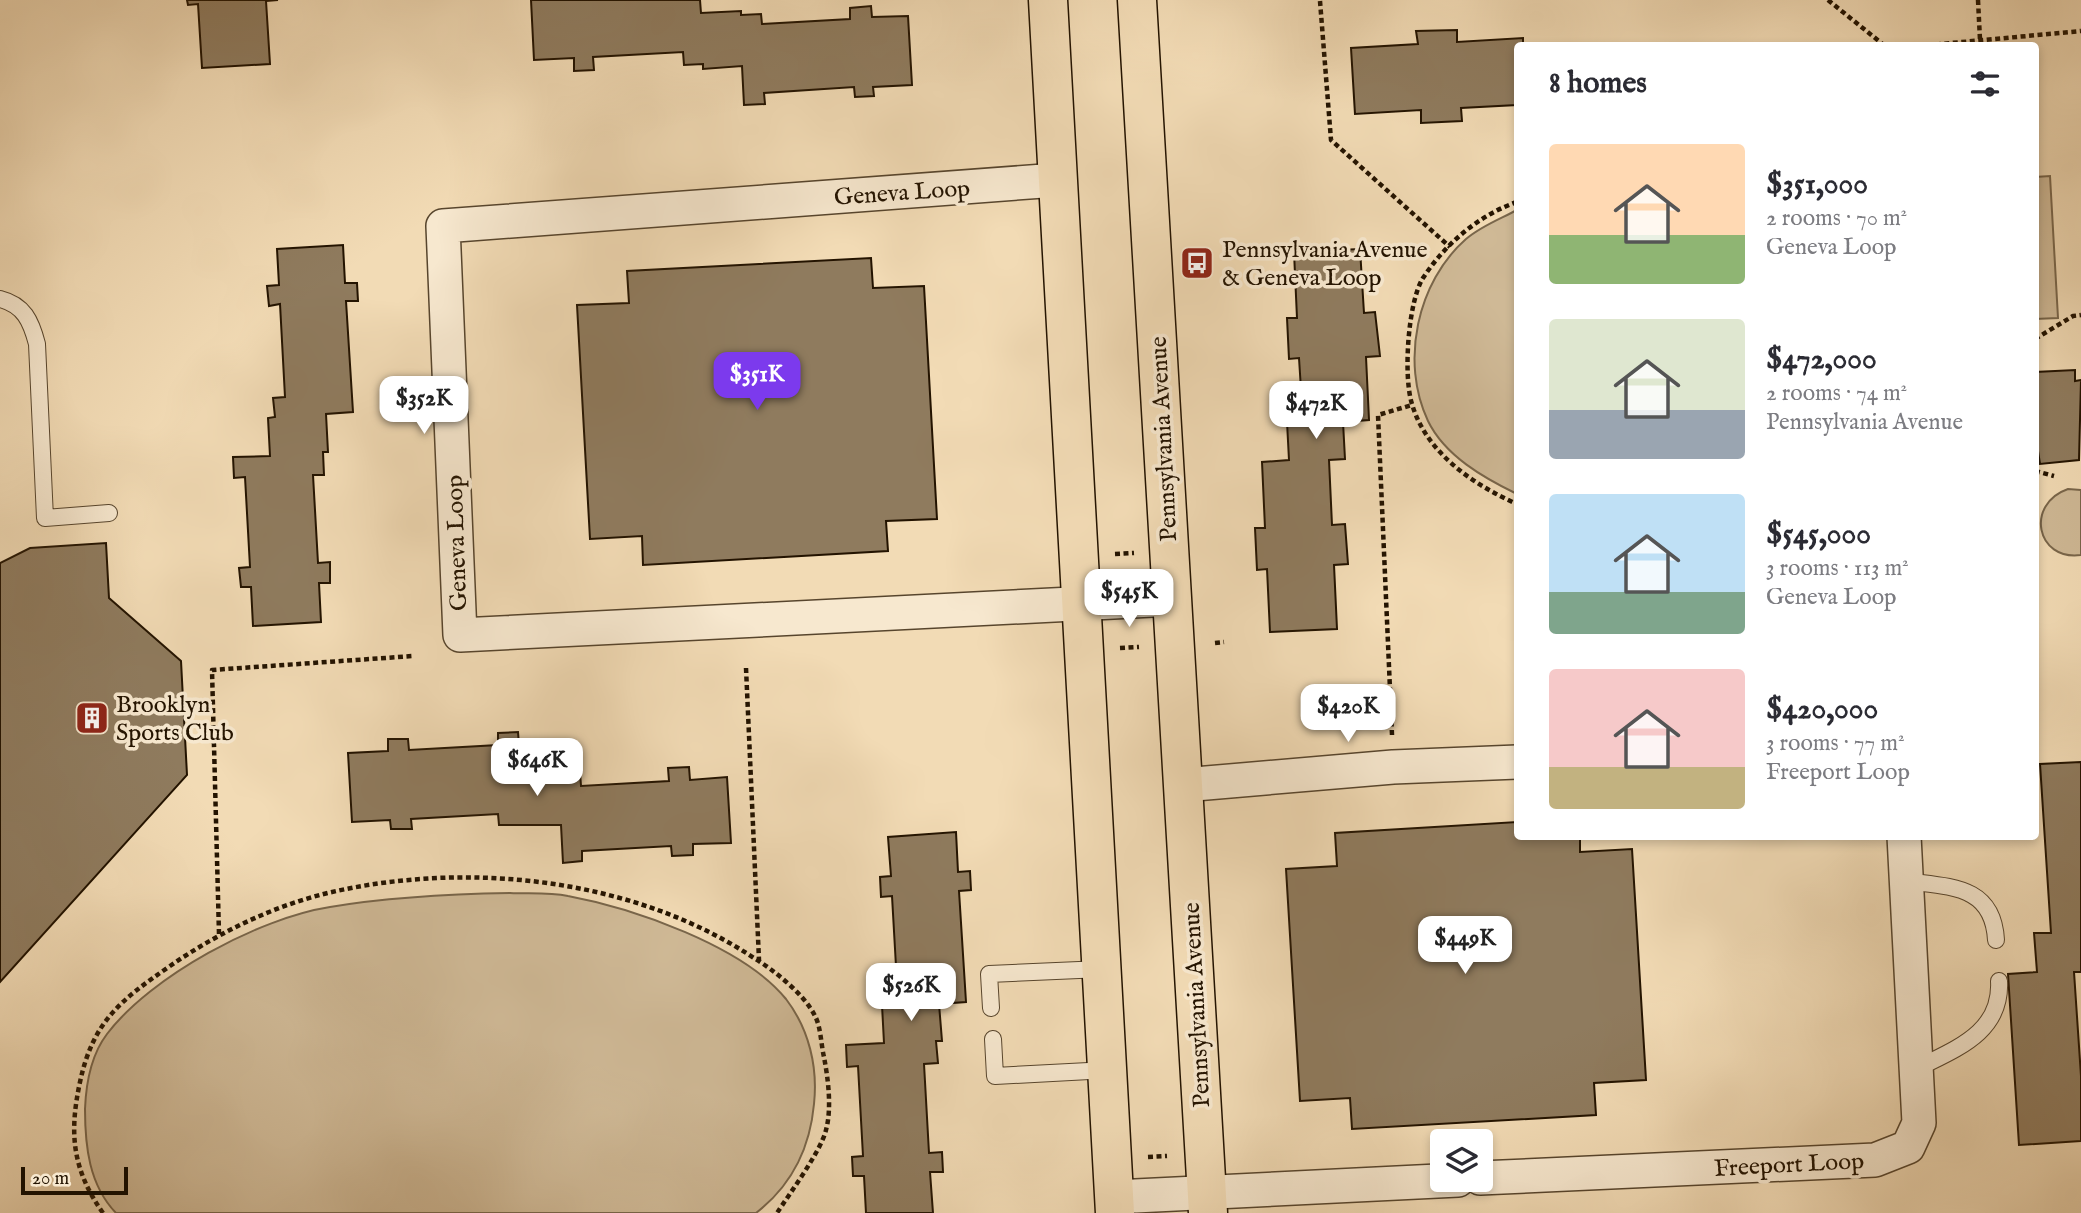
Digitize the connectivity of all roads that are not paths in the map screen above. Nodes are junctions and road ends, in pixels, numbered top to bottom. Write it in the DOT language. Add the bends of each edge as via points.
graph roads {
  1 [pos="1048,0"];
  2 [pos="1137,0"];
  3 [pos="1057,180"];
  4 [pos="0,299"];
  5 [pos="109,513"];
  6 [pos="1172,600"];
  7 [pos="1082,605"];
  8 [pos="1514,762"];
  9 [pos="1183,785"];
  10 [pos="1904,840"];
  11 [pos="1906,881"];
  12 [pos="1996,940"];
  13 [pos="1102,969"];
  14 [pos="1999,981"];
  15 [pos="990,1008"];
  16 [pos="993,1039"];
  17 [pos="1916,1069"];
  18 [pos="1108,1070"];
  19 [pos="1493,1177"];
  20 [pos="1430,1182"];
  21 [pos="1208,1202"];
  22 [pos="1115,1205"];
  1 -- 3 [label="main road"];
  2 -- 6 [label="main road, Pennsylvania Avenue"];
  3 -- 7 [label="main road"];
  3 -- 7 [label="street, Geneva Loop" via="443,226 460,635"];
  4 -- 5 [label="lane" via="12,302 30,319 37,344 45,518"];
  6 -- 7 [label="street, Geneva Loop"];
  6 -- 9 [label="main road, Pennsylvania Avenue"];
  7 -- 13 [label="main road"];
  8 -- 9 [label="street"];
  9 -- 21 [label="main road, Pennsylvania Avenue"];
  10 -- 11 [label="street, Freeport Loop"];
  11 -- 12 [label="lane" via="1962,889 1978,898 1991,914"];
  11 -- 17 [label="street, Freeport Loop"];
  13 -- 15 [label="lane" via="989,974"];
  13 -- 18 [label="main road"];
  14 -- 17 [label="lane" via="1999,1005 1990,1020 1969,1042"];
  16 -- 18 [label="lane" via="995,1076"];
  17 -- 19 [label="street, Freeport Loop" via="1919,1123 1908,1147 1875,1160"];
  18 -- 22 [label="main road"];
  20 -- 21 [label="street"];
  21 -- 22 [label="street"];
}
